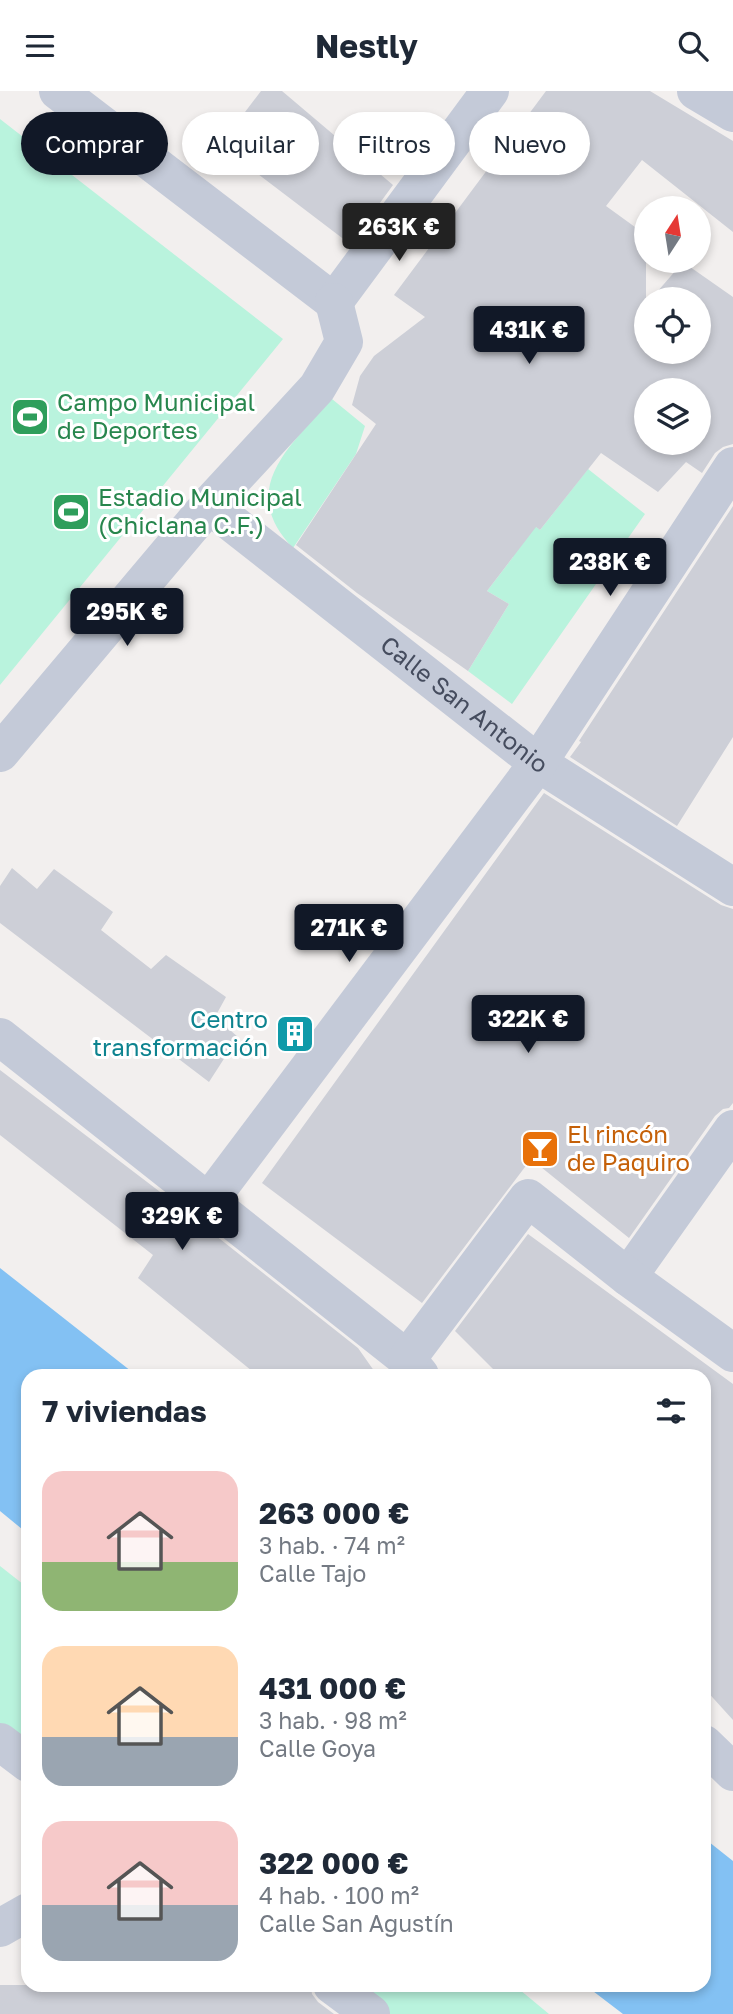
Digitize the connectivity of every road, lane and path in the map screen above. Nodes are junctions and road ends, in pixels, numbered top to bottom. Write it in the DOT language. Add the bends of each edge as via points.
graph roads {
  1 [pos="58,91"];
  2 [pos="491,91"];
  3 [pos="696,91"];
  4 [pos="733,113"];
  5 [pos="334,302"];
  6 [pos="733,466"];
  7 [pos="209,505"];
  8 [pos="0,753"];
  9 [pos="537,763"];
  10 [pos="733,887"];
  11 [pos="0,1037"];
  12 [pos="733,1129"];
  13 [pos="209,1201"];
  14 [pos="628,1277"];
  15 [pos="733,1353"];
  16 [pos="413,1367"];
  17 [pos="0,1742"];
  18 [pos="711,1751"];
  19 [pos="21,1758"];
  20 [pos="733,1772"];
  21 [pos="711,1775"];
  22 [pos="733,1795"];
  23 [pos="21,1916"];
  24 [pos="0,1928"];
  25 [pos="341,1992"];
  26 [pos="371,2014"];
  1 -- 5 [label="street"];
  2 -- 5 [label="street"];
  3 -- 4 [label="street"];
  5 -- 7 [label="street" via="344,342 317,388"];
  6 -- 9 [label="street"];
  7 -- 8 [label="street"];
  7 -- 9 [label="street, Calle San Antonio"];
  9 -- 10 [label="street, Calle San Antonio"];
  9 -- 13 [label="street"];
  11 -- 13 [label="street"];
  12 -- 14 [label="street"];
  13 -- 16 [label="street"];
  14 -- 15 [label="street"];
  14 -- 16 [label="street" via="528,1198"];
  17 -- 19 [label="street"];
  18 -- 20 [label="street"];
  21 -- 22 [label="street"];
  23 -- 24 [label="street"];
  25 -- 26 [label="street"];
}
